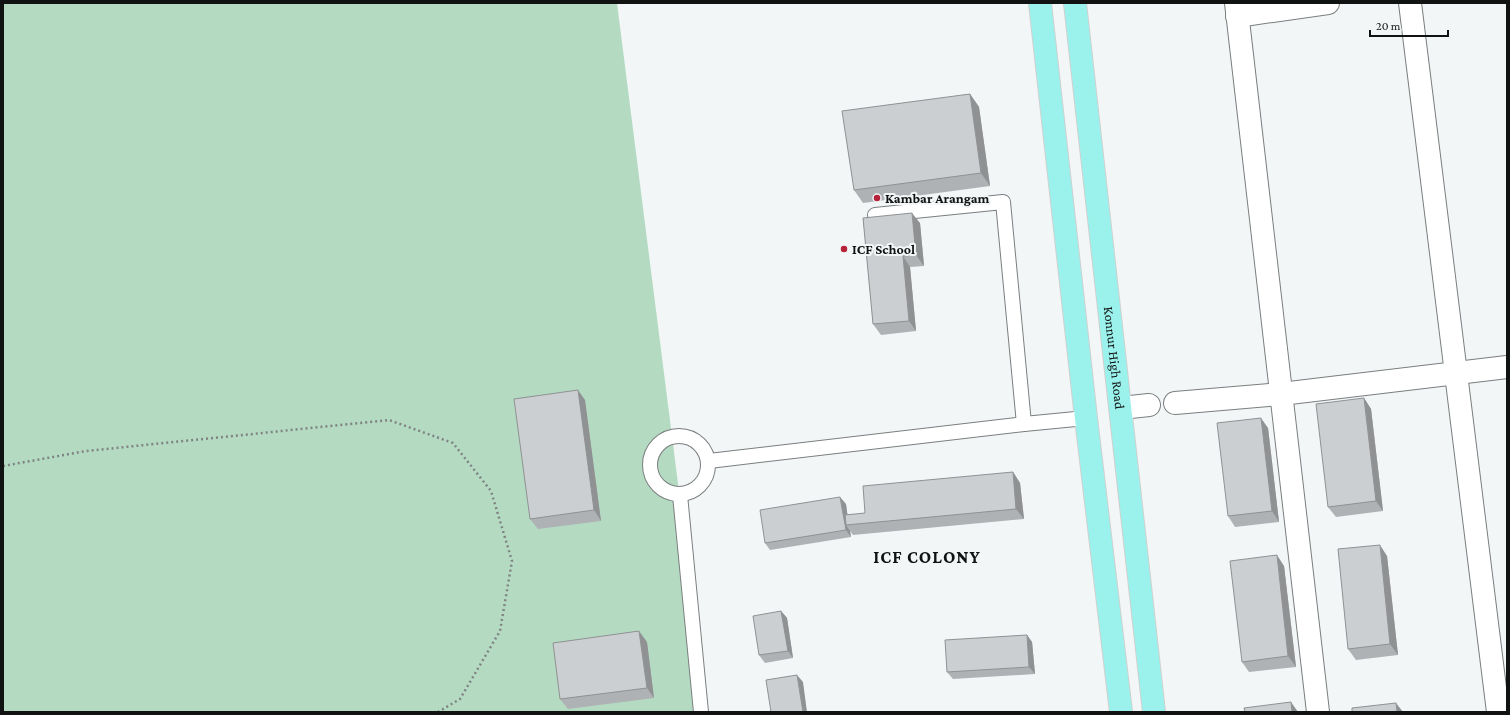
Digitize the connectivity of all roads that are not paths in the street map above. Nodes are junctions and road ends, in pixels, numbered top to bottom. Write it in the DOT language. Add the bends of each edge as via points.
graph roads {
  1 [pos="1040,3"];
  2 [pos="1075,3"];
  3 [pos="1328,3"];
  4 [pos="1410,3"];
  5 [pos="1236,9"];
  6 [pos="875,215"];
  7 [pos="1507,366"];
  8 [pos="1456,373"];
  9 [pos="1281,394"];
  10 [pos="1175,403"];
  11 [pos="1149,405"];
  12 [pos="1121,408"];
  13 [pos="1086,418"];
  14 [pos="1024,424"];
  15 [pos="709,461"];
  16 [pos="680,495"];
  17 [pos="701,712"];
  18 [pos="1121,712"];
  19 [pos="1154,712"];
  20 [pos="1318,712"];
  21 [pos="1498,712"];
  1 -- 13 [label="main road"];
  2 -- 12 [label="main road, Konnur High Road"];
  3 -- 5 [label="street"];
  4 -- 8 [label="street"];
  5 -- 9 [label="street"];
  6 -- 14 [label="lane" via="1003,202"];
  7 -- 8 [label="street"];
  8 -- 9 [label="street"];
  8 -- 21 [label="street"];
  9 -- 10 [label="street"];
  9 -- 20 [label="street"];
  11 -- 12 [label="street"];
  12 -- 19 [label="main road, Konnur High Road"];
  13 -- 14 [label="lane"];
  13 -- 18 [label="main road"];
  14 -- 15 [label="lane"];
  15 -- 16 [label="lane" via="705,480 694,490"];
  15 -- 16 [label="lane" via="706,452 692,438 673,436 657,446 650,463 655,482 662,489"];
  16 -- 17 [label="lane"];
}
